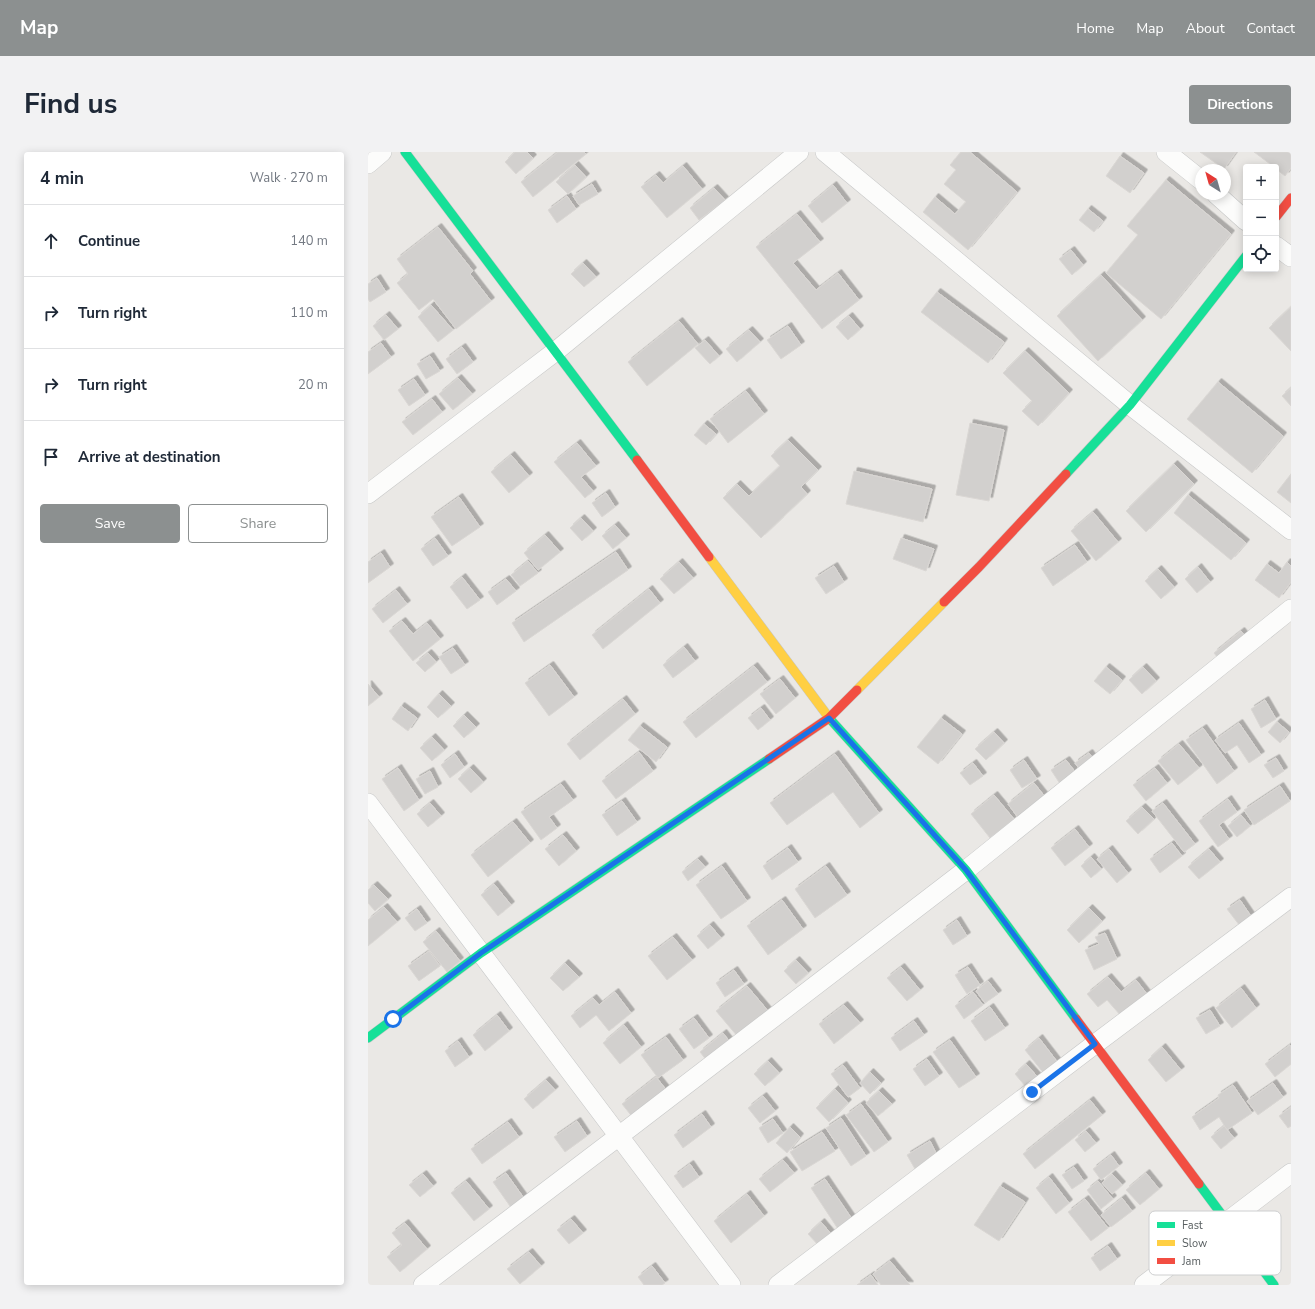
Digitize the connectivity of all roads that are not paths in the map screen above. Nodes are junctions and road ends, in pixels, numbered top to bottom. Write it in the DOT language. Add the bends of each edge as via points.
graph roads {
  1 [pos="382,152"];
  2 [pos="405,152"];
  3 [pos="799,152"];
  4 [pos="825,152"];
  5 [pos="1166,152"];
  6 [pos="368,164"];
  7 [pos="1195,175"];
  8 [pos="1291,198"];
  9 [pos="1223,200"];
  10 [pos="1279,213"];
  11 [pos="1243,218"];
  12 [pos="1279,248"];
  13 [pos="1291,257"];
  14 [pos="1243,260"];
  15 [pos="556,351"];
  16 [pos="1130,405"];
  17 [pos="368,494"];
  18 [pos="1291,530"];
  19 [pos="1291,610"];
  20 [pos="829,718"];
  21 [pos="368,803"];
  22 [pos="966,870"];
  23 [pos="1291,897"];
  24 [pos="481,953"];
  25 [pos="368,1038"];
  26 [pos="1095,1044"];
  27 [pos="619,1136"];
  28 [pos="1291,1173"];
  29 [pos="1220,1211"];
  30 [pos="1240,1211"];
  31 [pos="1157,1275"];
  32 [pos="1267,1275"];
  33 [pos="423,1285"];
  34 [pos="732,1285"];
  35 [pos="778,1285"];
  36 [pos="1144,1285"];
  37 [pos="1274,1285"];
  1 -- 6 [label="street"];
  2 -- 15 [label="main road"];
  3 -- 15 [label="street"];
  4 -- 16 [label="street"];
  5 -- 7 [label="street"];
  8 -- 10 [label="main road"];
  9 -- 11 [label="street"];
  12 -- 13 [label="street"];
  14 -- 16 [label="main road"];
  15 -- 17 [label="street"];
  15 -- 20 [label="main road"];
  16 -- 18 [label="street"];
  16 -- 20 [label="main road" via="979,567"];
  19 -- 22 [label="street"];
  20 -- 22 [label="main road"];
  20 -- 24 [label="main road"];
  21 -- 24 [label="street"];
  22 -- 26 [label="main road"];
  22 -- 27 [label="street"];
  23 -- 26 [label="street"];
  24 -- 25 [label="main road"];
  24 -- 27 [label="street"];
  26 -- 29 [label="main road"];
  26 -- 35 [label="street"];
  27 -- 33 [label="street"];
  27 -- 34 [label="street"];
  28 -- 30 [label="street"];
  31 -- 36 [label="street"];
  32 -- 37 [label="main road"];
}
